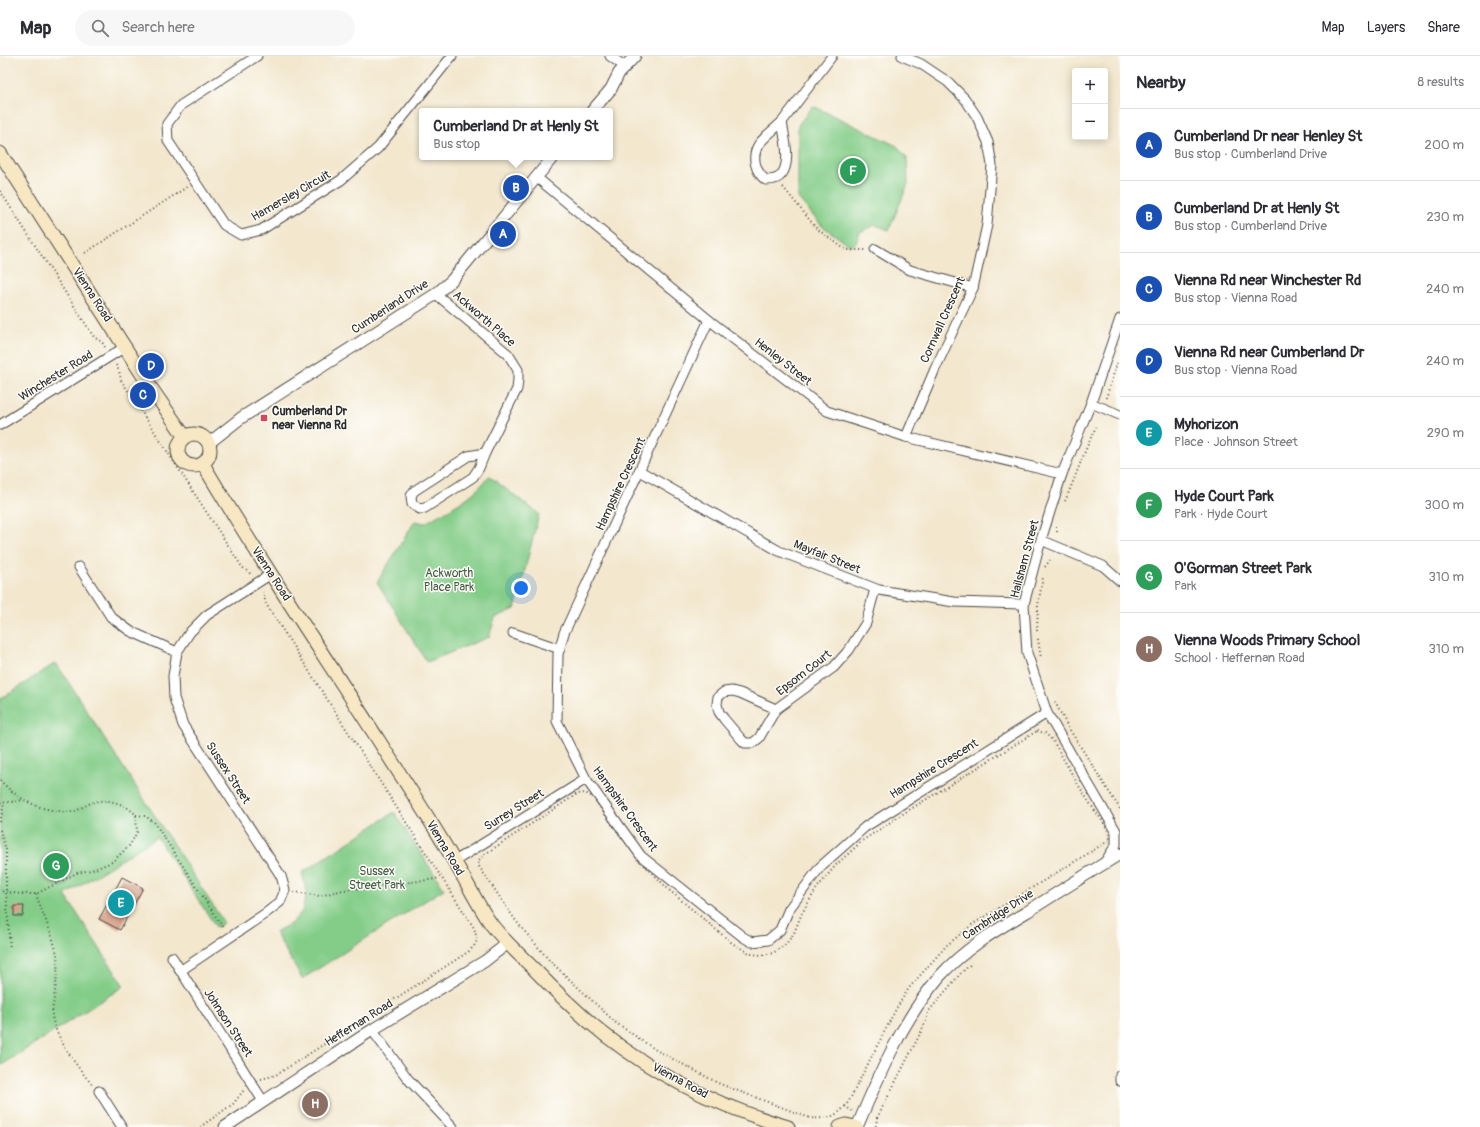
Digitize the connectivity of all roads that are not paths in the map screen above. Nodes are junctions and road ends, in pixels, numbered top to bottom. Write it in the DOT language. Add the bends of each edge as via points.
graph roads {
  1 [pos="257,56"];
  2 [pos="452,56"];
  3 [pos="610,56"];
  4 [pos="635,56"];
  5 [pos="832,56"];
  6 [pos="902,56"];
  7 [pos="624,66"];
  8 [pos="595,108"];
  9 [pos="782,122"];
  10 [pos="0,153"];
  11 [pos="550,160"];
  12 [pos="536,177"];
  13 [pos="875,249"];
  14 [pos="973,288"];
  15 [pos="436,294"];
  16 [pos="1120,319"];
  17 [pos="709,320"];
  18 [pos="125,347"];
  19 [pos="1091,403"];
  20 [pos="1120,415"];
  21 [pos="0,425"];
  22 [pos="185,437"];
  23 [pos="906,437"];
  24 [pos="209,442"];
  25 [pos="485,452"];
  26 [pos="203,464"];
  27 [pos="640,471"];
  28 [pos="1062,474"];
  29 [pos="1041,540"];
  30 [pos="79,568"];
  31 [pos="271,574"];
  32 [pos="1120,581"];
  33 [pos="875,589"];
  34 [pos="1024,604"];
  35 [pos="513,632"];
  36 [pos="560,649"];
  37 [pos="177,652"];
  38 [pos="776,709"];
  39 [pos="1047,713"];
  40 [pos="586,779"];
  41 [pos="1120,854"];
  42 [pos="455,861"];
  43 [pos="1104,863"];
  44 [pos="508,943"];
  45 [pos="172,957"];
  46 [pos="180,971"];
  47 [pos="372,1030"];
  48 [pos="1120,1074"];
  49 [pos="1120,1082"];
  50 [pos="99,1091"];
  51 [pos="263,1101"];
  52 [pos="122,1127"];
  53 [pos="225,1127"];
  54 [pos="453,1127"];
  55 [pos="788,1127"];
  56 [pos="840,1127"];
  57 [pos="856,1127"];
  1 -- 2 [label="street, Hamersley Circuit" via="180,105 167,124 168,141 224,225 242,235 262,230 341,180 378,148"];
  3 -- 7 [label="street"];
  4 -- 7 [label="street"];
  5 -- 9 [label="street"];
  6 -- 14 [label="street, Cornwall Crescent" via="921,64 948,82 965,99 977,117 988,142 992,165 987,225"];
  7 -- 8 [label="street" via="611,89"];
  9 -- 9 [label="street" via="787,153 786,164 782,175 766,180 756,169 755,158 759,145"];
  10 -- 18 [label="main road, Vienna Road"];
  11 -- 12 [label="street, Cumberland Drive"];
  12 -- 15 [label="street, Cumberland Drive" via="467,262"];
  12 -- 17 [label="street, Henley Street"];
  13 -- 14 [label="street" via="910,270"];
  14 -- 23 [label="street, Cornwall Crescent"];
  15 -- 24 [label="street, Cumberland Drive" via="241,418"];
  15 -- 25 [label="street, Ackworth Place" via="508,354 518,370 517,389"];
  16 -- 19 [label="street, Hailsham Street"];
  17 -- 23 [label="street, Henley Street" via="827,411"];
  17 -- 27 [label="street, Hampshire Crescent"];
  18 -- 21 [label="street, Winchester Road"];
  18 -- 22 [label="main road, Vienna Road"];
  19 -- 20 [label="street"];
  19 -- 28 [label="street, Hailsham Street"];
  22 -- 24 [label="main road" via="195,434"];
  22 -- 26 [label="main road" via="179,446 179,457 187,465"];
  23 -- 28 [label="street, Henley Street"];
  24 -- 26 [label="main road" via="211,452"];
  25 -- 25 [label="street, Ackworth Place" via="473,477 425,508 420,509 412,504 411,496 414,491 468,456"];
  26 -- 31 [label="main road, Vienna Road"];
  27 -- 33 [label="street, Mayfair Street" via="779,551"];
  27 -- 36 [label="street, Hampshire Crescent" via="564,634"];
  28 -- 29 [label="street, Hailsham Street"];
  29 -- 32 [label="street" via="1104,566"];
  29 -- 34 [label="street, Hailsham Street"];
  30 -- 37 [label="street" via="111,617 130,631"];
  31 -- 37 [label="street, Sussex Street" via="207,615 190,632"];
  31 -- 42 [label="main road, Vienna Road"];
  33 -- 34 [label="street, Mayfair Street" via="954,602"];
  33 -- 38 [label="street, Epsom Court" via="866,624 849,650 834,667"];
  34 -- 39 [label="street, Hailsham Street" via="1027,653"];
  35 -- 36 [label="street"];
  36 -- 40 [label="street, Hampshire Crescent" via="557,721"];
  37 -- 46 [label="street, Sussex Street" via="173,676 174,698 183,725 281,876 285,890 280,902 266,914"];
  38 -- 38 [label="street, Epsom Court" via="759,738 749,744 740,739 719,712 718,697 724,692 732,691"];
  39 -- 40 [label="street, Hampshire Crescent" via="865,827 820,867 789,908 780,930 768,940 752,942 743,937 641,856"];
  39 -- 43 [label="street, Hailsham Street" via="1116,831 1116,845"];
  40 -- 42 [label="street, Surrey Street"];
  41 -- 43 [label="street, Cambridge Drive"];
  42 -- 44 [label="main road, Vienna Road" via="473,896 492,925"];
  43 -- 57 [label="street, Cambridge Drive" via="986,937 940,976 912,1013"];
  44 -- 47 [label="street, Heffernan Road" via="485,961"];
  44 -- 55 [label="main road, Vienna Road" via="570,1006 649,1065 726,1104"];
  45 -- 46 [label="street, Johnson Street"];
  46 -- 51 [label="street, Johnson Street"];
  47 -- 51 [label="street, Heffernan Road"];
  47 -- 54 [label="street" via="408,1079"];
  48 -- 49 [label="street"];
  50 -- 52 [label="street"];
  51 -- 53 [label="street, Heffernan Road"];
  56 -- 57 [label="main road"];
}
